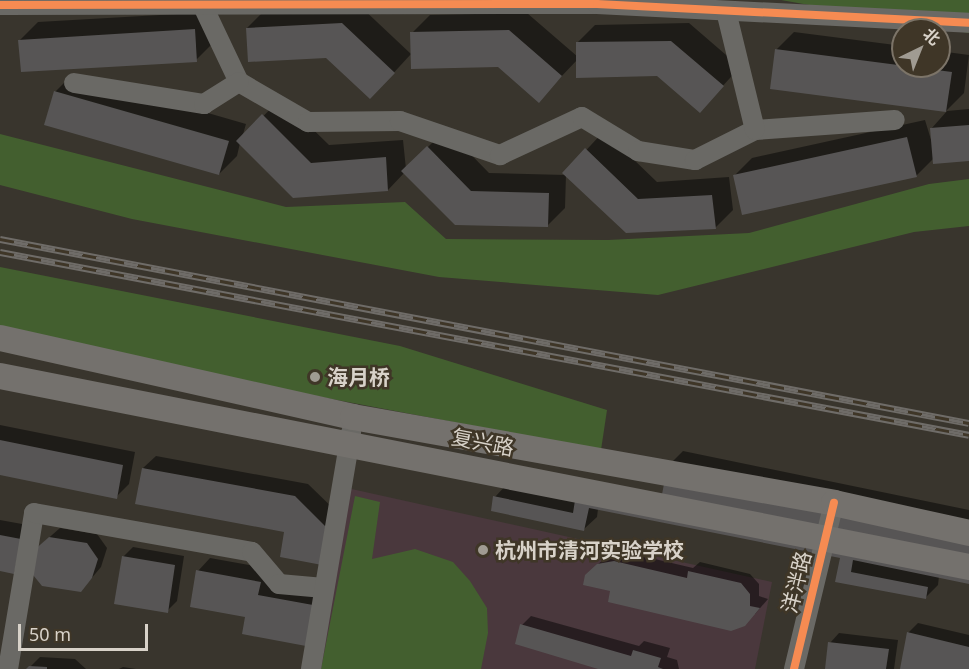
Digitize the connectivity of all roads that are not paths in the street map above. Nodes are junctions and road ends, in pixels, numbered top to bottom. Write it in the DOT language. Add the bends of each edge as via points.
graph roads {
  1 [pos="201,2"];
  2 [pos="0,5"];
  3 [pos="726,11"];
  4 [pos="969,23"];
  5 [pos="239,82"];
  6 [pos="74,83"];
  7 [pos="895,120"];
  8 [pos="755,130"];
  9 [pos="0,338"];
  10 [pos="0,376"];
  11 [pos="353,417"];
  12 [pos="348,447"];
  13 [pos="834,503"];
  14 [pos="969,533"];
  15 [pos="826,537"];
  16 [pos="969,567"];
  17 [pos="324,588"];
  18 [pos="8,616"];
  19 [pos="8,669"];
  20 [pos="310,669"];
  21 [pos="794,669"];
  1 -- 2 [label="street"];
  1 -- 3 [label="street" via="597,4"];
  1 -- 5 [label="street"];
  3 -- 4 [label="street"];
  3 -- 8 [label="street"];
  5 -- 6 [label="street" via="204,104"];
  5 -- 8 [label="street" via="308,122 400,121 500,155 582,117 638,151 695,160"];
  7 -- 8 [label="street"];
  9 -- 11 [label="main road, 复兴路"];
  10 -- 12 [label="main road, 复兴路"];
  11 -- 12 [label="street"];
  11 -- 13 [label="main road, 复兴路"];
  12 -- 15 [label="main road, 复兴路"];
  12 -- 17 [label="street"];
  13 -- 14 [label="main road, 复兴路"];
  13 -- 15 [label="street, 洋泮路"];
  15 -- 16 [label="main road, 复兴路"];
  15 -- 21 [label="street, 洋泮路"];
  17 -- 18 [label="street" via="279,584 252,552 34,513"];
  17 -- 20 [label="street"];
  18 -- 19 [label="street"];
}
